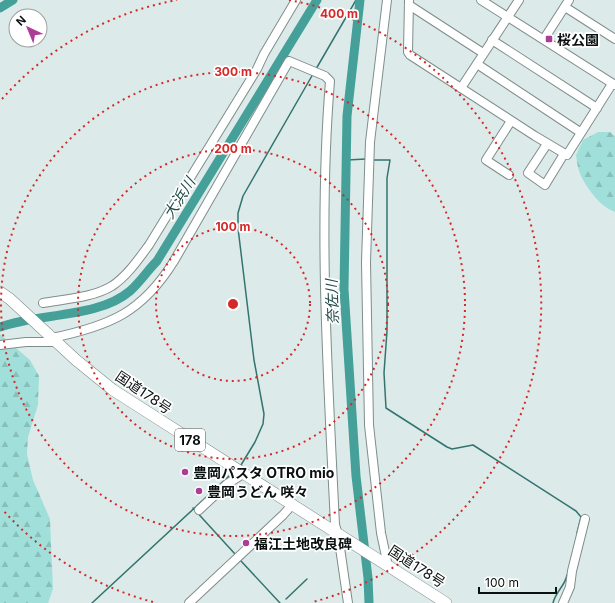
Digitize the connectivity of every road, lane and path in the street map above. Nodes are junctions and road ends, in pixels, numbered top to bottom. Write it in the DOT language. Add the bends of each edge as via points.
graph roads {
  1 [pos="296,0"];
  2 [pos="387,0"];
  3 [pos="481,0"];
  4 [pos="519,0"];
  5 [pos="409,3"];
  6 [pos="567,3"];
  7 [pos="508,17"];
  8 [pos="544,39"];
  9 [pos="615,39"];
  10 [pos="492,40"];
  11 [pos="483,53"];
  12 [pos="477,64"];
  13 [pos="614,84"];
  14 [pos="461,88"];
  15 [pos="597,108"];
  16 [pos="511,121"];
  17 [pos="580,132"];
  18 [pos="546,144"];
  19 [pos="564,154"];
  20 [pos="509,175"];
  21 [pos="0,292"];
  22 [pos="43,303"];
  23 [pos="52,337"];
  24 [pos="0,345"];
  25 [pos="243,474"];
  26 [pos="292,505"];
  27 [pos="199,510"];
  28 [pos="585,519"];
  29 [pos="340,535"];
  30 [pos="386,565"];
  31 [pos="189,603"];
  32 [pos="348,603"];
  33 [pos="446,603"];
  34 [pos="563,603"];
  1 -- 22 [label="street" via="257,69 134,266 118,282 107,288 78,298"];
  2 -- 30 [label="street" via="370,142 366,262 369,425"];
  3 -- 7 [label="street"];
  4 -- 7 [label="street"];
  5 -- 11 [label="street"];
  5 -- 14 [label="street" via="408,52"];
  6 -- 8 [label="street"];
  6 -- 9 [label="street"];
  7 -- 8 [label="street"];
  7 -- 10 [label="street"];
  8 -- 13 [label="street"];
  10 -- 11 [label="street"];
  10 -- 15 [label="street"];
  11 -- 12 [label="street"];
  12 -- 14 [label="street"];
  12 -- 17 [label="street"];
  13 -- 15 [label="street"];
  14 -- 16 [label="street"];
  15 -- 17 [label="street"];
  16 -- 18 [label="street"];
  16 -- 20 [label="street" via="486,160"];
  17 -- 19 [label="street" via="567,155"];
  18 -- 19 [label="street"];
  18 -- 19 [label="street" via="528,173 545,185"];
  21 -- 23 [label="highway, 国道178号 / 178"];
  23 -- 24 [label="street"];
  23 -- 25 [label="highway, 国道178号 / 178" via="113,390"];
  23 -- 29 [label="street" via="82,332 115,320 156,287 289,61 325,76 330,81 326,147 325,318 335,525"];
  25 -- 26 [label="highway, 国道178号 / 178"];
  25 -- 27 [label="street" via="227,484"];
  26 -- 29 [label="highway, 国道178号 / 178"];
  26 -- 31 [label="street"];
  28 -- 34 [label="street" via="570,586"];
  29 -- 30 [label="highway, 国道178号 / 178"];
  29 -- 32 [label="street"];
  30 -- 33 [label="highway, 国道178号 / 178"];
}
